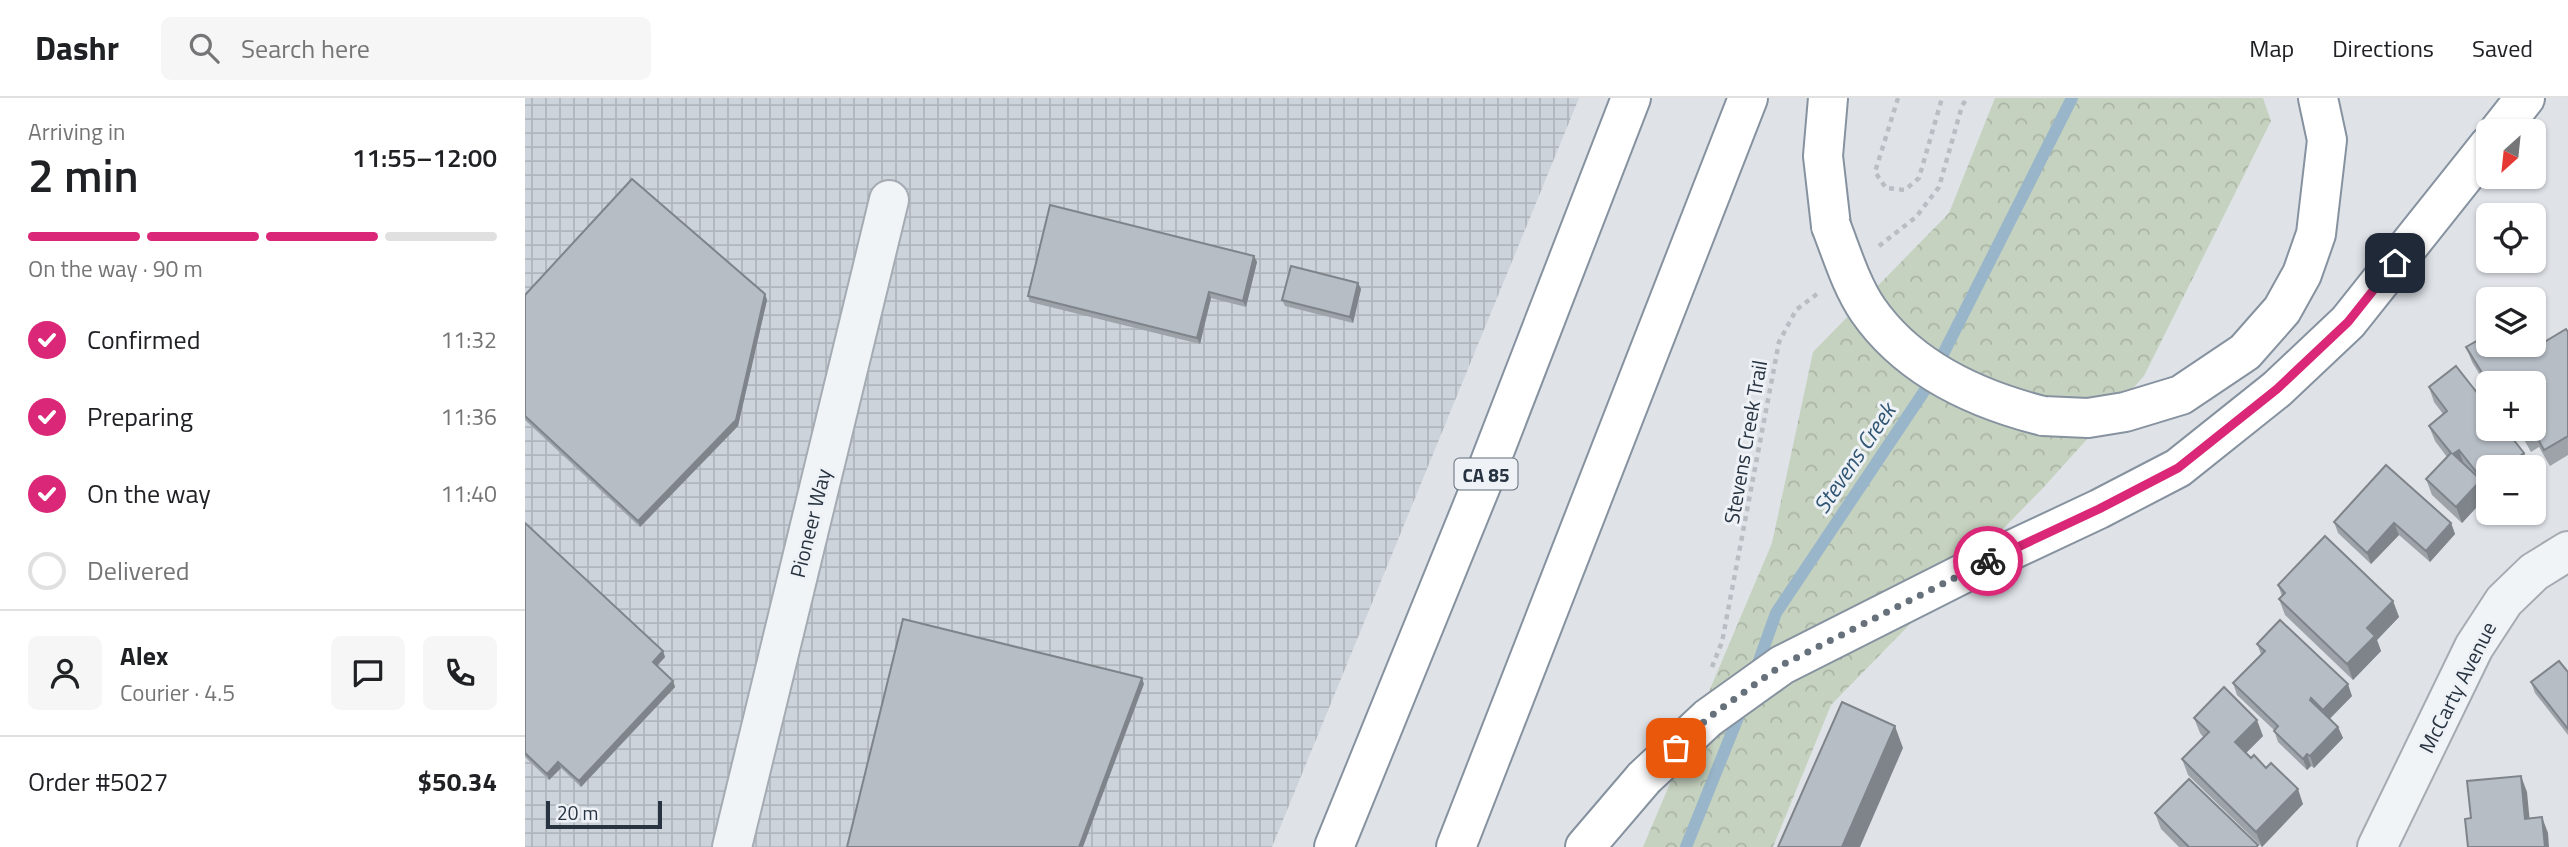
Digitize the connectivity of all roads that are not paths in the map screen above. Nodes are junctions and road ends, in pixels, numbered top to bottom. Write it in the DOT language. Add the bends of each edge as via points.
graph roads {
  1 [pos="1631,98"];
  2 [pos="1748,98"];
  3 [pos="1828,98"];
  4 [pos="2318,98"];
  5 [pos="2525,98"];
  6 [pos="2508,119"];
  7 [pos="2476,161"];
  8 [pos="889,200"];
  9 [pos="2568,551"];
  10 [pos="732,847"];
  11 [pos="1334,847"];
  12 [pos="1456,847"];
  13 [pos="1585,847"];
  14 [pos="2377,847"];
  1 -- 11 [label="highway, CA 85"];
  2 -- 12 [label="highway"];
  3 -- 4 [label="highway, bridge" via="1823,156 1831,226 1868,309 1894,341 1920,364 1959,387 2013,408 2088,418 2181,394 2245,352 2282,310 2302,274 2316,234 2327,140"];
  5 -- 6 [label="highway"];
  7 -- 13 [label="highway, bridge" via="2348,322 2277,389 2178,468 1782,665 1708,718 1644,778"];
  8 -- 10 [label="street, Pioneer Way"];
  9 -- 14 [label="street, McCarty Avenue" via="2534,572 2504,601 2474,647"];
}
